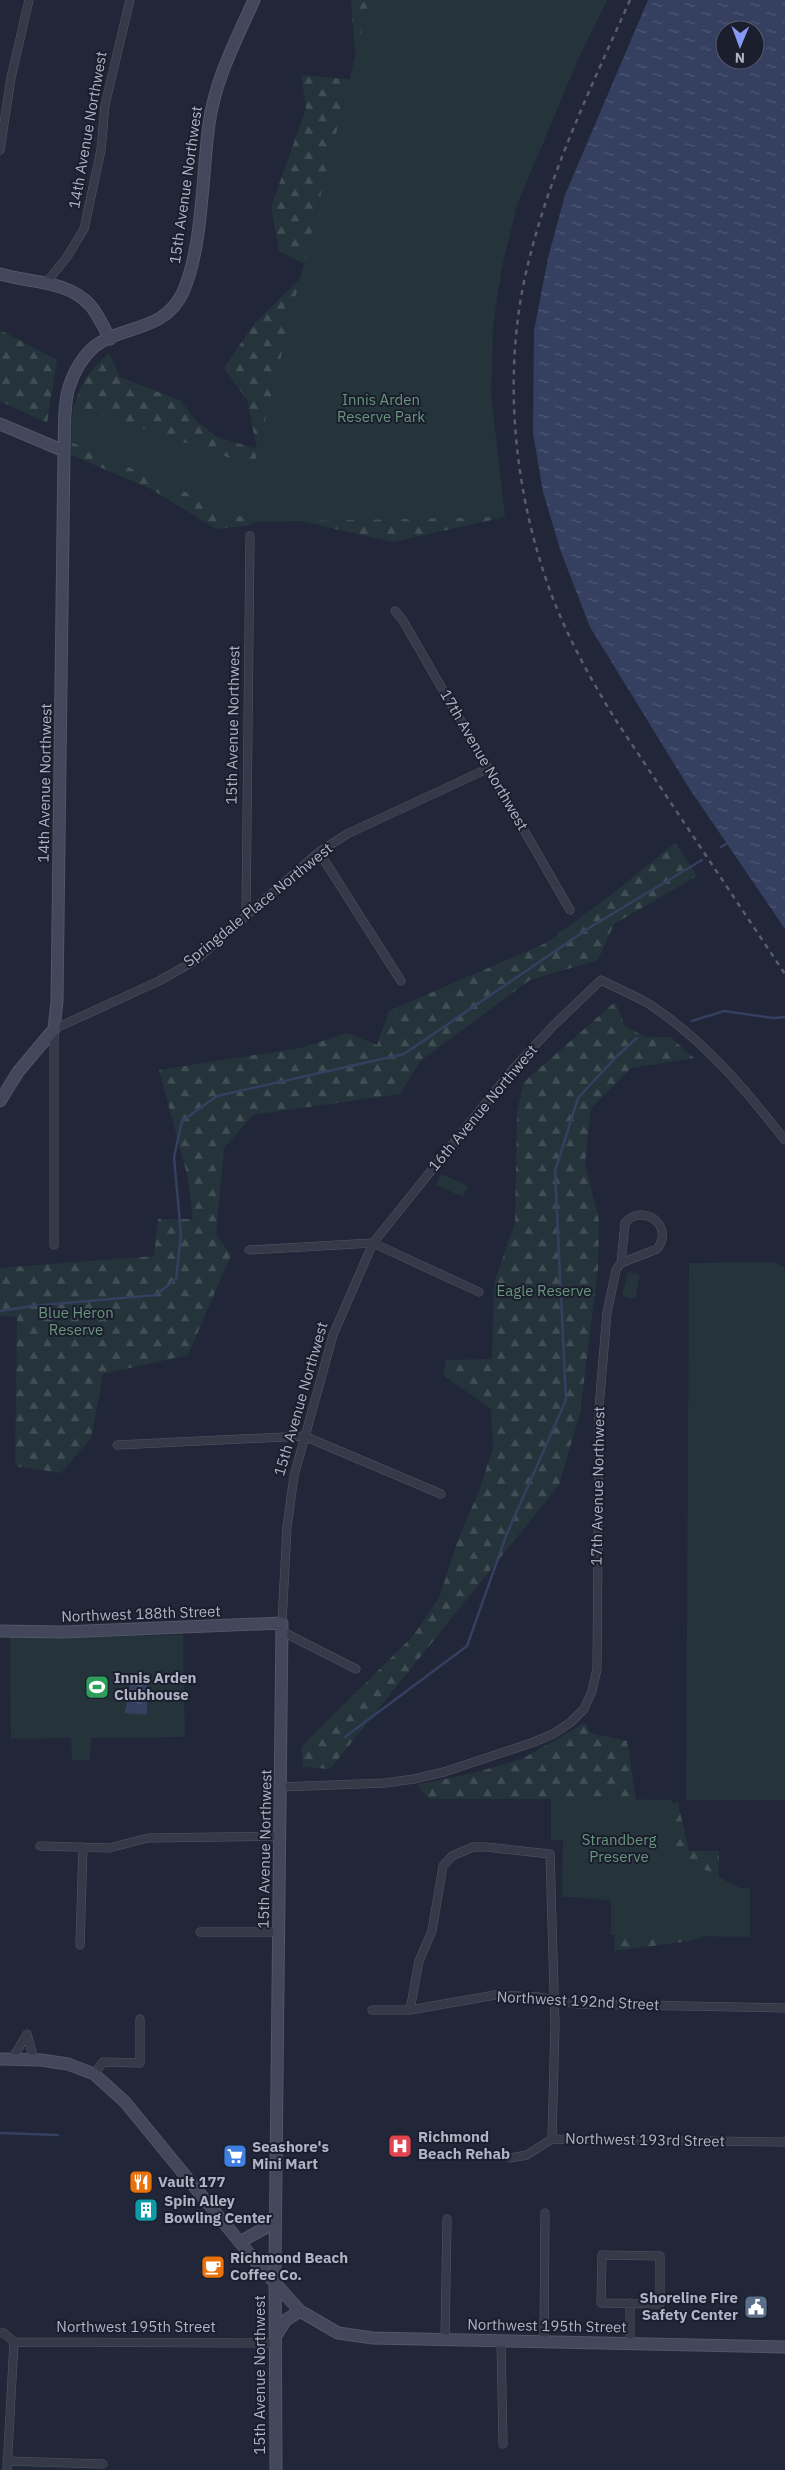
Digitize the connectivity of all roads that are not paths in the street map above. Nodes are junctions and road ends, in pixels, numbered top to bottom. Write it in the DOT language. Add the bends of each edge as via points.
graph roads {
  1 [pos="29,0"];
  2 [pos="130,0"];
  3 [pos="254,0"];
  4 [pos="0,150"];
  5 [pos="0,274"];
  6 [pos="46,284"];
  7 [pos="110,338"];
  8 [pos="0,424"];
  9 [pos="64,451"];
  10 [pos="250,536"];
  11 [pos="395,611"];
  12 [pos="489,768"];
  13 [pos="318,852"];
  14 [pos="570,910"];
  15 [pos="246,915"];
  16 [pos="401,981"];
  17 [pos="54,1029"];
  18 [pos="0,1100"];
  19 [pos="785,1140"];
  20 [pos="373,1243"];
  21 [pos="54,1245"];
  22 [pos="249,1250"];
  23 [pos="621,1263"];
  24 [pos="479,1292"];
  25 [pos="304,1436"];
  26 [pos="117,1445"];
  27 [pos="441,1494"];
  28 [pos="282,1628"];
  29 [pos="0,1631"];
  30 [pos="356,1669"];
  31 [pos="281,1787"];
  32 [pos="281,1836"];
  33 [pos="40,1846"];
  34 [pos="83,1847"];
  35 [pos="200,1932"];
  36 [pos="279,1932"];
  37 [pos="80,1945"];
  38 [pos="554,2001"];
  39 [pos="785,2008"];
  40 [pos="372,2010"];
  41 [pos="410,2010"];
  42 [pos="140,2019"];
  43 [pos="0,2059"];
  44 [pos="12,2059"];
  45 [pos="34,2060"];
  46 [pos="94,2074"];
  47 [pos="552,2138"];
  48 [pos="785,2142"];
  49 [pos="510,2158"];
  50 [pos="545,2212"];
  51 [pos="275,2215"];
  52 [pos="447,2219"];
  53 [pos="240,2242"];
  54 [pos="274,2282"];
  55 [pos="630,2303"];
  56 [pos="300,2311"];
  57 [pos="0,2333"];
  58 [pos="445,2339"];
  59 [pos="275,2340"];
  60 [pos="501,2340"];
  61 [pos="544,2341"];
  62 [pos="14,2342"];
  63 [pos="630,2344"];
  64 [pos="785,2347"];
  65 [pos="503,2444"];
  66 [pos="7,2460"];
  67 [pos="103,2464"];
  68 [pos="7,2470"];
  69 [pos="276,2470"];
  1 -- 4 [label="street"];
  2 -- 6 [label="street, 14th Avenue Northwest" via="105,105 99,159 84,229"];
  3 -- 7 [label="street, 15th Avenue Northwest" via="216,91 209,123 193,261 182,293 152,323"];
  5 -- 6 [label="street"];
  6 -- 7 [label="street" via="80,295 92,307"];
  7 -- 9 [label="street, 14th Avenue Northwest" via="96,346 75,372 68,389"];
  8 -- 9 [label="street"];
  9 -- 17 [label="street, 14th Avenue Northwest" via="57,1001"];
  10 -- 15 [label="street, 15th Avenue Northwest"];
  11 -- 12 [label="street, 17th Avenue Northwest"];
  12 -- 13 [label="street, Springdale Place Northwest" via="347,834"];
  12 -- 14 [label="street, 17th Avenue Northwest"];
  13 -- 15 [label="street, Springdale Place Northwest"];
  13 -- 16 [label="street"];
  15 -- 17 [label="street, Springdale Place Northwest" via="196,960 159,981"];
  17 -- 18 [label="street" via="18,1072"];
  17 -- 21 [label="street, 14th Avenue Northwest"];
  19 -- 20 [label="street, 16th Avenue Northwest" via="739,1083 704,1048 648,1004 601,980 512,1070"];
  20 -- 22 [label="street"];
  20 -- 24 [label="street"];
  20 -- 25 [label="street, 15th Avenue Northwest" via="333,1335"];
  23 -- 23 [label="street, 17th Avenue Northwest" via="657,1248 662,1240 662,1231 656,1219 642,1214 632,1216 625,1223"];
  23 -- 31 [label="street, 17th Avenue Northwest" via="616,1270 606,1313 602,1360 597,1669 584,1709 553,1734 444,1772 384,1783"];
  25 -- 26 [label="street"];
  25 -- 27 [label="street"];
  25 -- 28 [label="street, 15th Avenue Northwest" via="287,1527"];
  28 -- 29 [label="street, Northwest 188th Street"];
  28 -- 30 [label="street, Northwest 188th Street"];
  28 -- 31 [label="street, 15th Avenue Northwest"];
  31 -- 32 [label="street, 15th Avenue Northwest"];
  32 -- 34 [label="street" via="148,1838 109,1848"];
  32 -- 36 [label="street, 15th Avenue Northwest"];
  33 -- 34 [label="street"];
  34 -- 37 [label="street"];
  35 -- 36 [label="street"];
  36 -- 51 [label="street, 15th Avenue Northwest"];
  38 -- 39 [label="street, Northwest 192nd Street"];
  38 -- 41 [label="street, Northwest 192nd Street" via="532,1996 495,1995"];
  38 -- 41 [label="street" via="550,1854 473,1847 452,1856 443,1866 432,1931 419,1961"];
  38 -- 47 [label="street"];
  40 -- 41 [label="street, Northwest 192nd Street"];
  42 -- 46 [label="street" via="140,2063 103,2062"];
  43 -- 44 [label="street"];
  44 -- 45 [label="street"];
  44 -- 45 [label="street" via="26,2034"];
  45 -- 46 [label="street" via="68,2064"];
  46 -- 53 [label="street" via="125,2102"];
  47 -- 48 [label="street, Northwest 193rd Street"];
  47 -- 49 [label="street, Northwest 193rd Street" via="527,2155"];
  50 -- 61 [label="street"];
  51 -- 53 [label="street" via="265,2228"];
  51 -- 54 [label="street, 15th Avenue Northwest"];
  52 -- 58 [label="street"];
  53 -- 54 [label="street"];
  54 -- 56 [label="street"];
  54 -- 59 [label="street, 15th Avenue Northwest"];
  55 -- 55 [label="street" via="660,2304 660,2256 602,2255 601,2303"];
  55 -- 63 [label="street"];
  56 -- 58 [label="street, Northwest 195th Street" via="338,2333 373,2338"];
  56 -- 59 [label="street" via="280,2326"];
  57 -- 62 [label="street"];
  58 -- 60 [label="street, Northwest 195th Street"];
  59 -- 62 [label="street, Northwest 195th Street"];
  59 -- 69 [label="street, 15th Avenue Northwest"];
  60 -- 61 [label="street, Northwest 195th Street"];
  60 -- 65 [label="street"];
  61 -- 63 [label="street, Northwest 195th Street"];
  62 -- 66 [label="street"];
  63 -- 64 [label="street, Northwest 195th Street"];
  66 -- 67 [label="street"];
  66 -- 68 [label="street"];
}
